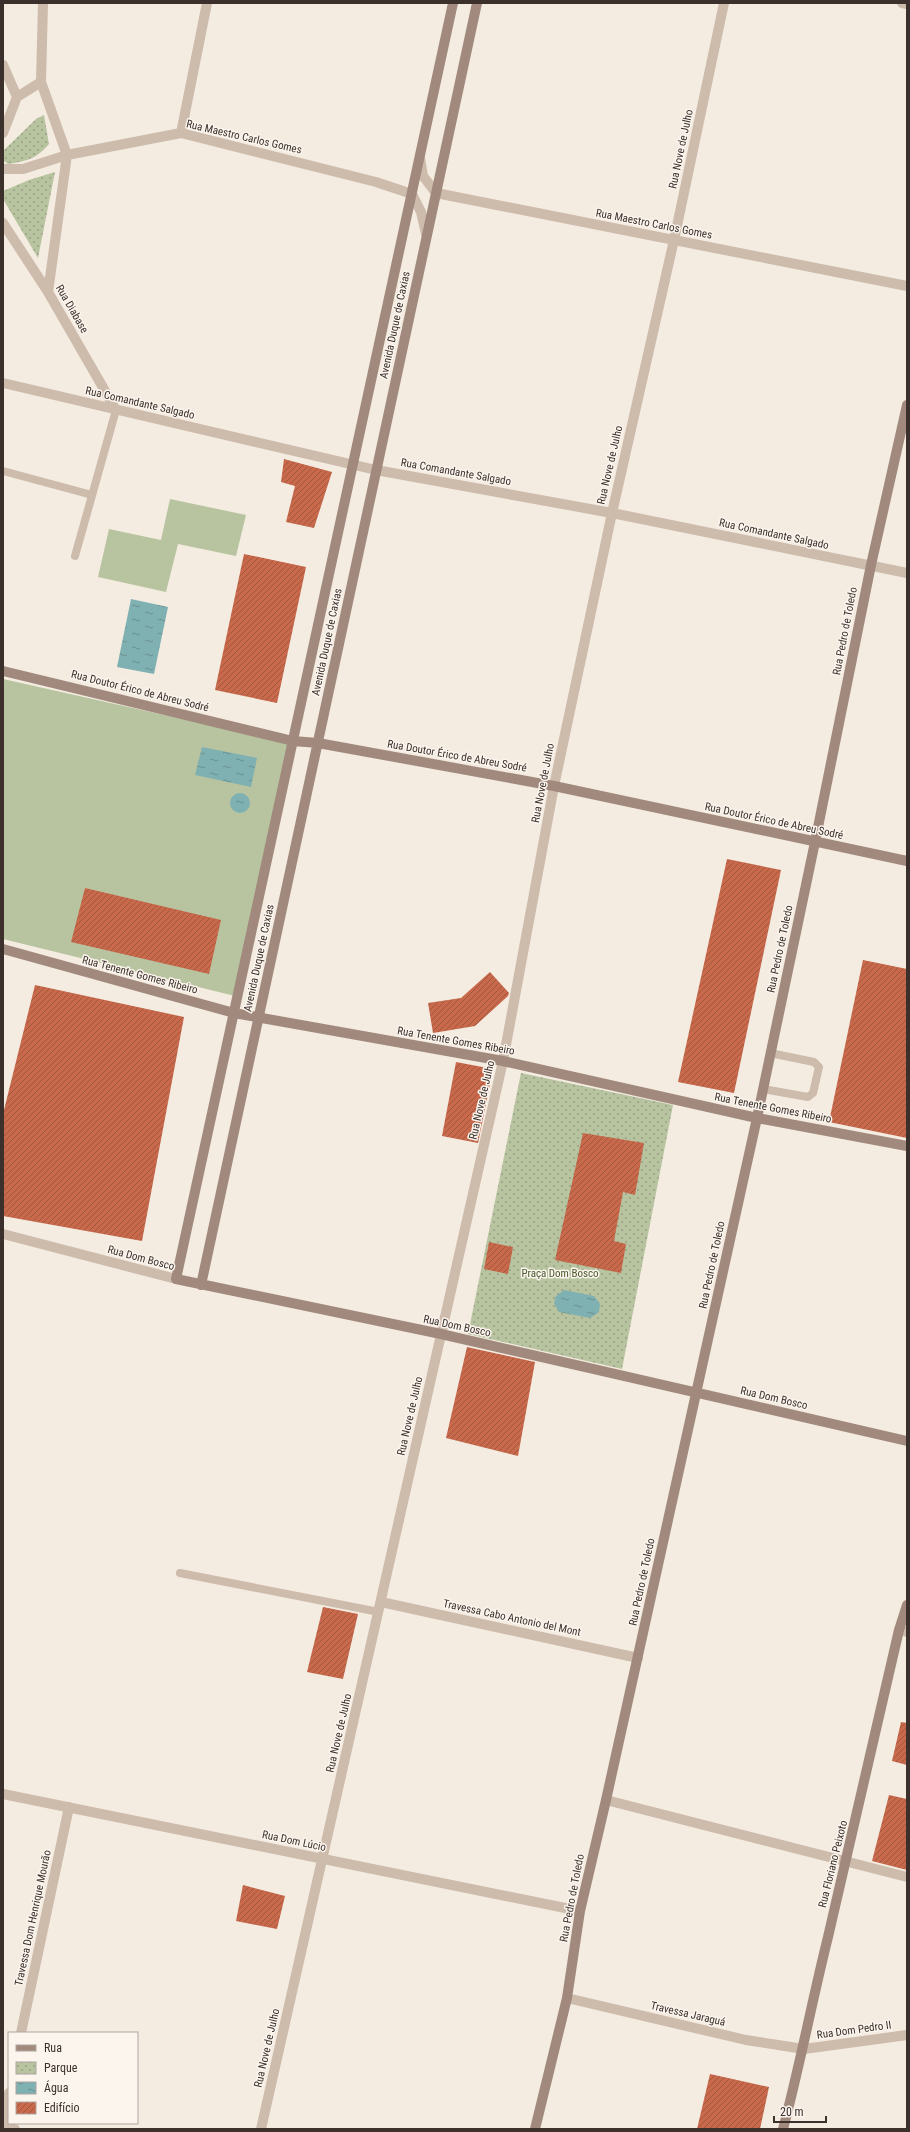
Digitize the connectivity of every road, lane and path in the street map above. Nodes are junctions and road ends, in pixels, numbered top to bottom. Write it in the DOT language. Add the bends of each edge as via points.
graph roads {
  1 [pos="43,3"];
  2 [pos="207,3"];
  3 [pos="453,3"];
  4 [pos="477,3"];
  5 [pos="724,3"];
  6 [pos="902,3"];
  7 [pos="907,4"];
  8 [pos="3,65"];
  9 [pos="41,82"];
  10 [pos="17,97"];
  11 [pos="3,133"];
  12 [pos="181,133"];
  13 [pos="67,155"];
  14 [pos="420,158"];
  15 [pos="3,169"];
  16 [pos="436,193"];
  17 [pos="412,194"];
  18 [pos="3,223"];
  19 [pos="426,234"];
  20 [pos="674,240"];
  21 [pos="907,286"];
  22 [pos="48,292"];
  23 [pos="3,383"];
  24 [pos="907,405"];
  25 [pos="116,410"];
  26 [pos="353,465"];
  27 [pos="376,470"];
  28 [pos="3,471"];
  29 [pos="92,495"];
  30 [pos="612,513"];
  31 [pos="75,556"];
  32 [pos="871,566"];
  33 [pos="907,573"];
  34 [pos="3,671"];
  35 [pos="293,741"];
  36 [pos="318,743"];
  37 [pos="554,786"];
  38 [pos="816,842"];
  39 [pos="907,861"];
  40 [pos="3,949"];
  41 [pos="234,1013"];
  42 [pos="259,1017"];
  43 [pos="770,1053"];
  44 [pos="503,1061"];
  45 [pos="763,1090"];
  46 [pos="757,1118"];
  47 [pos="907,1146"];
  48 [pos="3,1234"];
  49 [pos="176,1279"];
  50 [pos="201,1285"];
  51 [pos="440,1334"];
  52 [pos="696,1392"];
  53 [pos="907,1441"];
  54 [pos="180,1573"];
  55 [pos="907,1605"];
  56 [pos="380,1607"];
  57 [pos="903,1631"];
  58 [pos="638,1658"];
  59 [pos="3,1794"];
  60 [pos="606,1800"];
  61 [pos="69,1807"];
  62 [pos="323,1860"];
  63 [pos="847,1863"];
  64 [pos="907,1878"];
  65 [pos="580,1911"];
  66 [pos="567,1998"];
  67 [pos="22,2032"];
  68 [pos="907,2035"];
  69 [pos="804,2049"];
  70 [pos="8,2097"];
  71 [pos="3,2121"];
  72 [pos="3,2126"];
  73 [pos="15,2129"];
  74 [pos="261,2129"];
  75 [pos="535,2129"];
  76 [pos="783,2129"];
  1 -- 9 [label="street"];
  2 -- 12 [label="street"];
  3 -- 14 [label="main road, Avenida Duque de Caxias"];
  4 -- 16 [label="main road, Avenida Duque de Caxias"];
  5 -- 20 [label="street, Rua Nove de Julho"];
  6 -- 7 [label="street"];
  8 -- 10 [label="street"];
  9 -- 10 [label="street"];
  9 -- 13 [label="street"];
  10 -- 11 [label="street"];
  12 -- 13 [label="street, Rua Maestro Carlos Gomes"];
  12 -- 17 [label="street, Rua Maestro Carlos Gomes" via="369,180"];
  13 -- 15 [label="street, Rua Maestro Carlos Gomes" via="23,169"];
  13 -- 22 [label="street"];
  14 -- 16 [label="street" via="423,176"];
  14 -- 17 [label="main road, Avenida Duque de Caxias"];
  16 -- 19 [label="main road, Avenida Duque de Caxias"];
  16 -- 20 [label="street, Rua Maestro Carlos Gomes"];
  17 -- 19 [label="street" via="421,212"];
  17 -- 26 [label="main road, Avenida Duque de Caxias"];
  18 -- 22 [label="street, Rua Diabase"];
  19 -- 27 [label="main road, Avenida Duque de Caxias"];
  20 -- 21 [label="street, Rua Maestro Carlos Gomes"];
  20 -- 30 [label="street, Rua Nove de Julho"];
  22 -- 25 [label="street, Rua Diabase"];
  23 -- 25 [label="street, Rua Comandante Salgado"];
  24 -- 32 [label="main road, Rua Pedro de Toledo"];
  25 -- 26 [label="street, Rua Comandante Salgado"];
  25 -- 29 [label="lane"];
  26 -- 27 [label="street, Rua Comandante Salgado"];
  26 -- 35 [label="main road, Avenida Duque de Caxias"];
  27 -- 30 [label="street, Rua Comandante Salgado"];
  27 -- 36 [label="main road, Avenida Duque de Caxias"];
  28 -- 29 [label="lane"];
  29 -- 31 [label="lane"];
  30 -- 32 [label="street, Rua Comandante Salgado"];
  30 -- 37 [label="street, Rua Nove de Julho"];
  32 -- 33 [label="street, Rua Comandante Salgado"];
  32 -- 38 [label="main road, Rua Pedro de Toledo"];
  34 -- 35 [label="main road, Rua Doutor Érico de Abreu Sodré"];
  35 -- 36 [label="main road, Rua Doutor Érico de Abreu Sodré"];
  35 -- 41 [label="main road, Avenida Duque de Caxias"];
  36 -- 37 [label="main road, Rua Doutor Érico de Abreu Sodré"];
  36 -- 42 [label="main road, Avenida Duque de Caxias"];
  37 -- 38 [label="main road, Rua Doutor Érico de Abreu Sodré"];
  37 -- 44 [label="street, Rua Nove de Julho"];
  38 -- 39 [label="main road, Rua Doutor Érico de Abreu Sodré"];
  38 -- 43 [label="main road, Rua Pedro de Toledo"];
  40 -- 41 [label="main road, Rua Tenente Gomes Ribeiro"];
  41 -- 42 [label="main road, Rua Tenente Gomes Ribeiro"];
  41 -- 49 [label="main road, Avenida Duque de Caxias"];
  42 -- 44 [label="main road, Rua Tenente Gomes Ribeiro"];
  42 -- 50 [label="main road, Avenida Duque de Caxias"];
  43 -- 45 [label="main road, Rua Pedro de Toledo"];
  43 -- 45 [label="lane" via="814,1062 819,1067 813,1093 808,1097"];
  44 -- 46 [label="main road, Rua Tenente Gomes Ribeiro"];
  44 -- 51 [label="street, Rua Nove de Julho"];
  45 -- 46 [label="main road, Rua Pedro de Toledo"];
  46 -- 47 [label="main road, Rua Tenente Gomes Ribeiro"];
  46 -- 52 [label="main road, Rua Pedro de Toledo"];
  48 -- 49 [label="street, Rua Dom Bosco"];
  49 -- 50 [label="main road, Rua Dom Bosco"];
  50 -- 51 [label="main road, Rua Dom Bosco"];
  51 -- 52 [label="main road, Rua Dom Bosco"];
  51 -- 56 [label="street, Rua Nove de Julho"];
  52 -- 53 [label="main road, Rua Dom Bosco"];
  52 -- 58 [label="main road, Rua Pedro de Toledo"];
  54 -- 56 [label="lane"];
  55 -- 57 [label="main road, Rua Floriano Peixoto"];
  56 -- 58 [label="street, Travessa Cabo Antonio del Mont"];
  56 -- 62 [label="street, Rua Nove de Julho"];
  57 -- 63 [label="main road, Rua Floriano Peixoto"];
  58 -- 60 [label="main road, Rua Pedro de Toledo"];
  59 -- 61 [label="street, Rua Dom Lúcio"];
  60 -- 63 [label="street"];
  60 -- 65 [label="main road, Rua Pedro de Toledo"];
  61 -- 62 [label="street, Rua Dom Lúcio"];
  61 -- 67 [label="street, Travessa Dom Henrique Mourão"];
  62 -- 65 [label="street, Rua Dom Lúcio"];
  62 -- 74 [label="street, Rua Nove de Julho"];
  63 -- 64 [label="street"];
  63 -- 69 [label="main road, Rua Floriano Peixoto" via="827,1938"];
  65 -- 66 [label="main road, Rua Pedro de Toledo"];
  66 -- 69 [label="street, Travessa Jaraguá" via="746,2040"];
  66 -- 75 [label="main road, Rua Pedro de Toledo"];
  68 -- 69 [label="street, Rua Dom Pedro II"];
  69 -- 76 [label="main road, Rua Floriano Peixoto"];
  70 -- 71 [label="street"];
  72 -- 73 [label="street"];
}
